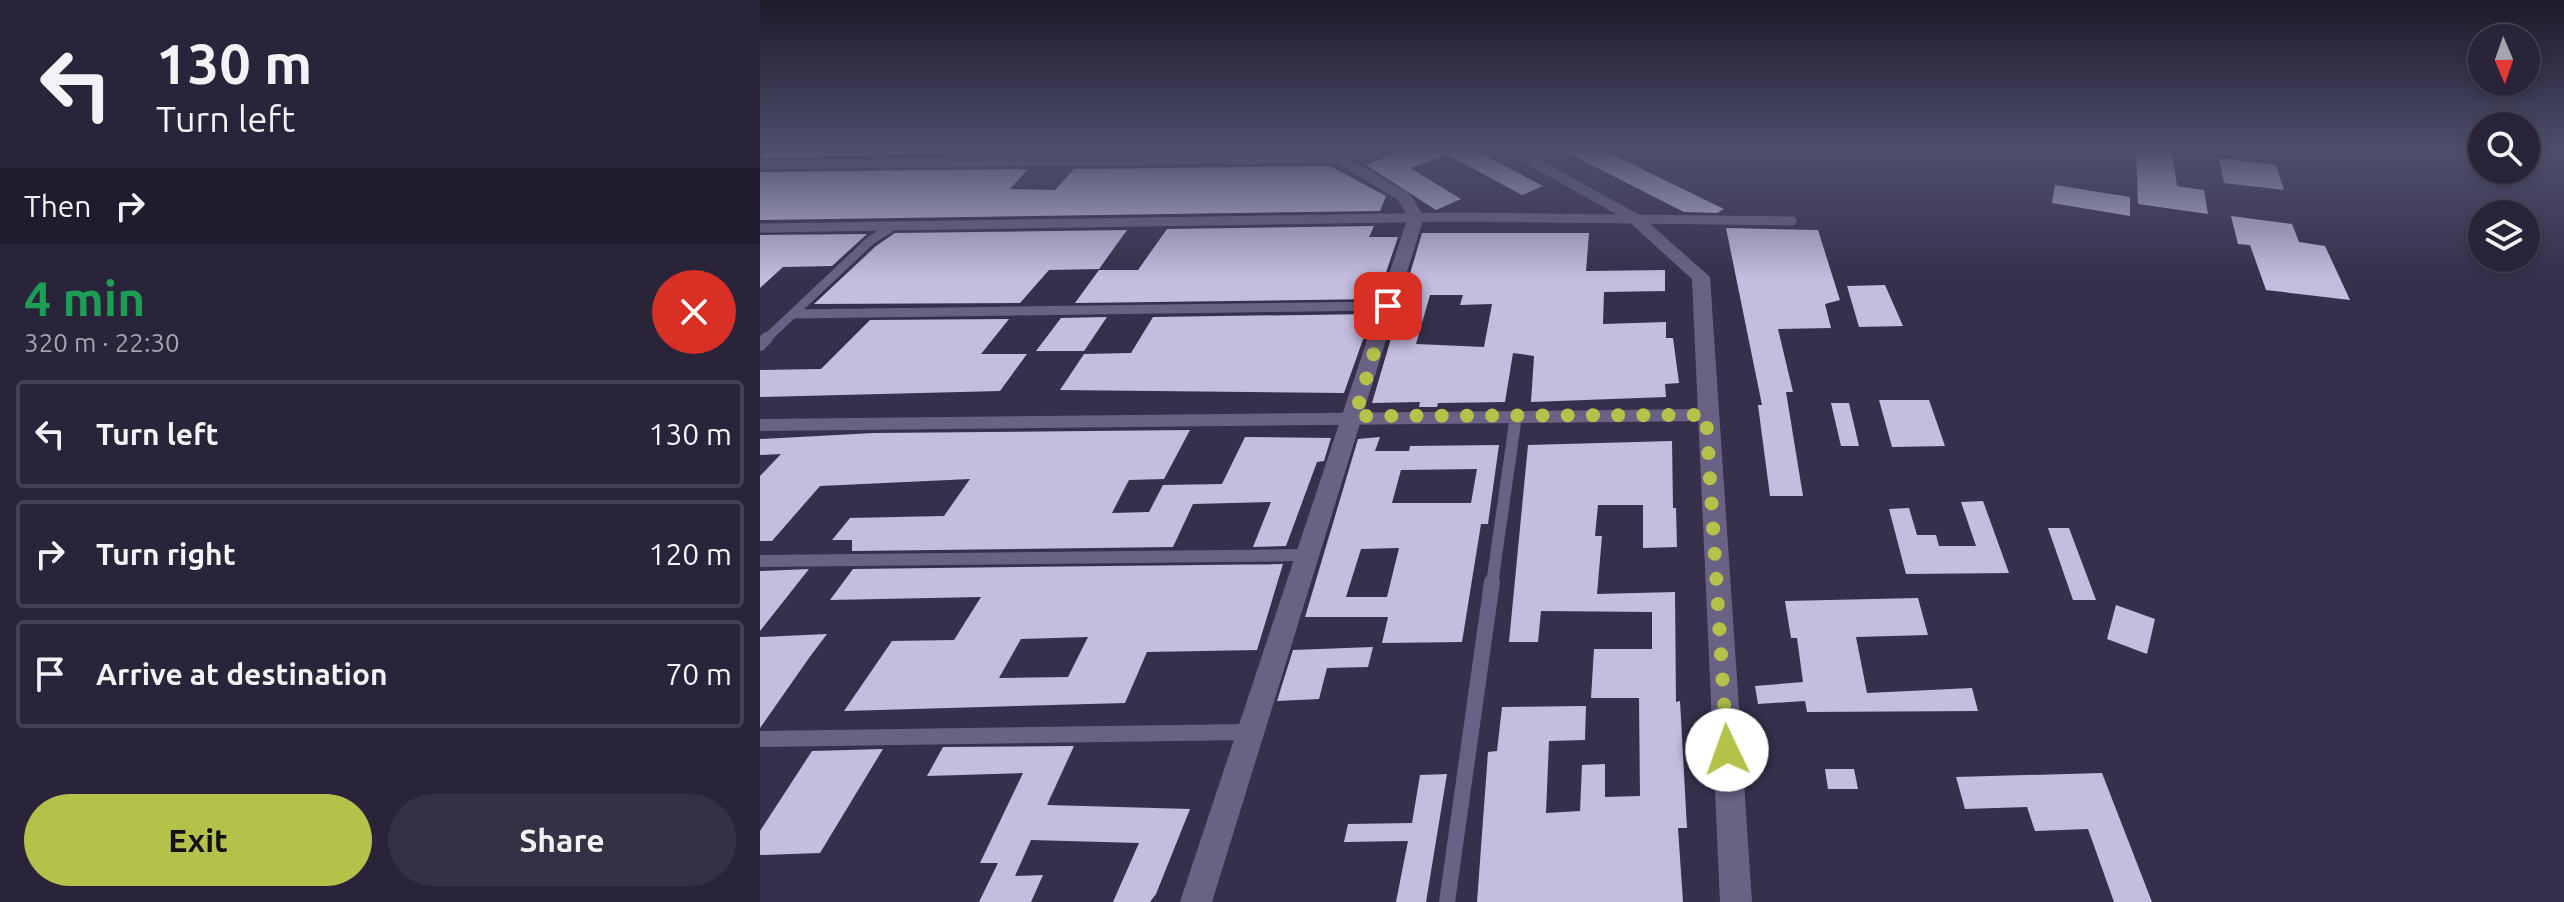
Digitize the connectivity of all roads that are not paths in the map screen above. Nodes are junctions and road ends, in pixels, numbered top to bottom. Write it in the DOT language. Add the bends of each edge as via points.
graph roads {
  1 [pos="1399,194"];
  2 [pos="1590,194"];
  3 [pos="1416,217"];
  4 [pos="1634,218"];
  5 [pos="1792,221"];
  6 [pos="892,227"];
  7 [pos="760,228"];
  8 [pos="1388,306"];
  9 [pos="793,314"];
  10 [pos="760,345"];
  11 [pos="1706,415"];
  12 [pos="1355,416"];
  13 [pos="1516,416"];
  14 [pos="760,425"];
  15 [pos="1307,555"];
  16 [pos="760,561"];
  17 [pos="1248,732"];
  18 [pos="760,739"];
  19 [pos="1196,902"];
  20 [pos="1447,902"];
  21 [pos="1736,902"];
  1 -- 3 [label="street"];
  2 -- 4 [label="street"];
  3 -- 4 [label="lane"];
  3 -- 6 [label="lane"];
  3 -- 8 [label="street"];
  4 -- 5 [label="lane" via="1696,224"];
  4 -- 11 [label="street" via="1701,277"];
  6 -- 7 [label="lane"];
  6 -- 9 [label="lane" via="871,240"];
  8 -- 9 [label="lane"];
  8 -- 12 [label="street"];
  9 -- 10 [label="lane"];
  11 -- 13 [label="lane"];
  11 -- 21 [label="street"];
  12 -- 13 [label="lane"];
  12 -- 14 [label="lane"];
  12 -- 15 [label="street"];
  13 -- 20 [label="lane"];
  15 -- 16 [label="lane"];
  15 -- 17 [label="street"];
  17 -- 18 [label="lane"];
  17 -- 19 [label="street"];
}
